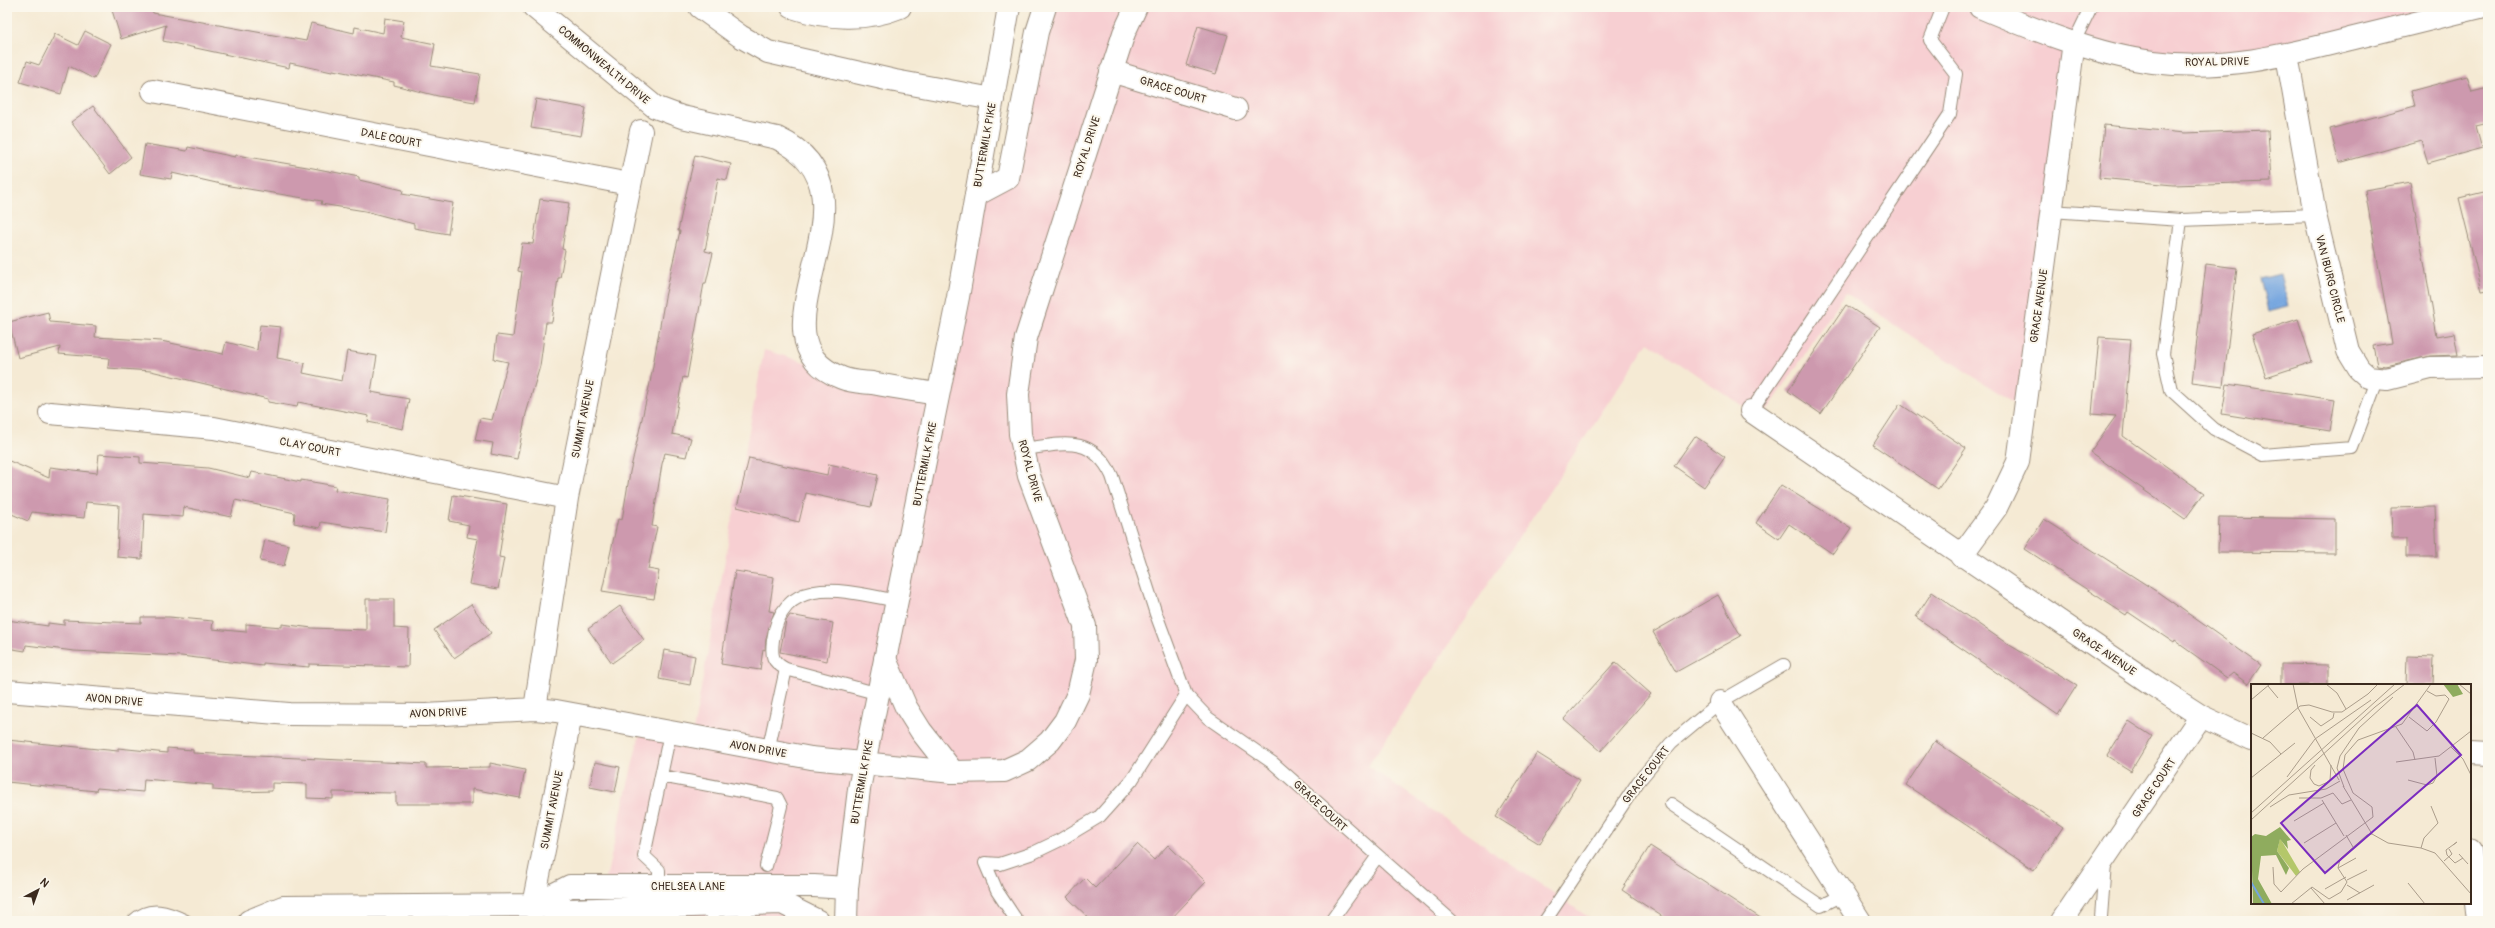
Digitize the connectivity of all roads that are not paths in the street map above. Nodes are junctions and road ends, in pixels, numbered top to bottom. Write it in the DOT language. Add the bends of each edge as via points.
graph roads {
  1 [pos="534,7"];
  2 [pos="700,7"];
  3 [pos="792,7"];
  4 [pos="900,7"];
  5 [pos="1009,7"];
  6 [pos="1045,7"];
  7 [pos="1136,7"];
  8 [pos="1943,7"];
  9 [pos="1980,7"];
  10 [pos="2091,7"];
  11 [pos="2480,7"];
  12 [pos="2074,42"];
  13 [pos="2287,55"];
  14 [pos="1111,71"];
  15 [pos="153,91"];
  16 [pos="993,99"];
  17 [pos="1236,109"];
  18 [pos="641,131"];
  19 [pos="630,184"];
  20 [pos="976,195"];
  21 [pos="2051,211"];
  22 [pos="2315,215"];
  23 [pos="2181,220"];
  24 [pos="2488,367"];
  25 [pos="2378,378"];
  26 [pos="938,394"];
  27 [pos="1752,411"];
  28 [pos="50,413"];
  29 [pos="1024,449"];
  30 [pos="567,498"];
  31 [pos="1961,556"];
  32 [pos="897,600"];
  33 [pos="885,658"];
  34 [pos="1784,665"];
  35 [pos="786,669"];
  36 [pos="7,692"];
  37 [pos="878,694"];
  38 [pos="1186,695"];
  39 [pos="903,700"];
  40 [pos="1720,702"];
  41 [pos="535,709"];
  42 [pos="570,715"];
  43 [pos="2201,716"];
  44 [pos="670,733"];
  45 [pos="2251,740"];
  46 [pos="768,751"];
  47 [pos="2471,754"];
  48 [pos="2488,754"];
  49 [pos="864,764"];
  50 [pos="953,772"];
  51 [pos="661,776"];
  52 [pos="1671,804"];
  53 [pos="1378,857"];
  54 [pos="2471,859"];
  55 [pos="2105,860"];
  56 [pos="766,866"];
  57 [pos="659,887"];
  58 [pos="847,888"];
  59 [pos="1842,895"];
  60 [pos="534,913"];
  61 [pos="713,913"];
  62 [pos="2101,917"];
  63 [pos="134,921"];
  64 [pos="186,921"];
  65 [pos="249,921"];
  66 [pos="818,921"];
  67 [pos="846,921"];
  68 [pos="1017,921"];
  69 [pos="1331,921"];
  70 [pos="1452,921"];
  71 [pos="1545,921"];
  72 [pos="1860,921"];
  73 [pos="2062,921"];
  74 [pos="2478,921"];
  1 -- 26 [label="main road, COMMONWEALTH DRIVE" via="655,107 682,117 777,138 810,161 816,170 822,191 823,227 803,320 806,347 822,367 843,378"];
  2 -- 16 [label="main road" via="740,36 768,52 895,81"];
  3 -- 4 [label="main road" via="815,15 867,16"];
  5 -- 16 [label="main road, BUTTERMILK PIKE"];
  6 -- 20 [label="main road" via="1037,32 1008,178"];
  7 -- 14 [label="main road, ROYAL DRIVE"];
  8 -- 27 [label="lane" via="1930,40 1956,74 1950,114"];
  9 -- 12 [label="main road, ROYAL DRIVE"];
  10 -- 12 [label="lane"];
  11 -- 13 [label="main road, ROYAL DRIVE"];
  12 -- 13 [label="main road, ROYAL DRIVE" via="2105,52 2153,62 2225,64"];
  12 -- 21 [label="main road, GRACE AVENUE"];
  13 -- 22 [label="main road, VAN IBURG CIRCLE"];
  14 -- 17 [label="main road, GRACE COURT"];
  14 -- 29 [label="main road, ROYAL DRIVE" via="1026,338 1018,394"];
  15 -- 19 [label="main road, DALE COURT"];
  16 -- 20 [label="main road, BUTTERMILK PIKE"];
  18 -- 19 [label="main road, SUMMIT AVENUE"];
  19 -- 30 [label="main road, SUMMIT AVENUE"];
  20 -- 26 [label="main road, BUTTERMILK PIKE"];
  21 -- 23 [label="lane"];
  21 -- 31 [label="main road, GRACE AVENUE" via="2018,462 1996,508"];
  22 -- 23 [label="lane"];
  22 -- 25 [label="main road, VAN IBURG CIRCLE" via="2348,351 2359,369 2368,376"];
  23 -- 25 [label="lane" via="2163,354 2171,390 2214,429 2263,455 2352,448"];
  24 -- 25 [label="main road, VAN IBURG CIRCLE" via="2430,368 2387,379"];
  26 -- 32 [label="main road, BUTTERMILK PIKE"];
  27 -- 31 [label="main road, GRACE AVENUE"];
  28 -- 30 [label="main road, CLAY COURT" via="214,428"];
  29 -- 38 [label="lane" via="1066,443 1085,446 1106,464"];
  29 -- 50 [label="main road, ROYAL DRIVE" via="1039,504 1085,626 1086,660 1078,694 1064,721 1050,741 1028,760 1004,771"];
  30 -- 41 [label="main road, SUMMIT AVENUE"];
  31 -- 43 [label="main road, GRACE AVENUE"];
  32 -- 33 [label="main road, BUTTERMILK PIKE"];
  32 -- 35 [label="lane" via="824,590 799,597 781,612 775,624 771,654 776,663"];
  33 -- 37 [label="main road, BUTTERMILK PIKE"];
  33 -- 39 [label="main road"];
  34 -- 40 [label="lane, GRACE COURT"];
  35 -- 37 [label="lane"];
  35 -- 46 [label="lane"];
  36 -- 41 [label="main road, AVON DRIVE" via="289,714 426,715"];
  37 -- 39 [label="lane"];
  37 -- 49 [label="main road, BUTTERMILK PIKE"];
  38 -- 53 [label="lane, GRACE COURT" via="1208,718 1273,762"];
  38 -- 68 [label="lane" via="1132,780 1100,816 1033,853 1000,864 985,863 997,891"];
  39 -- 50 [label="main road" via="921,731"];
  40 -- 59 [label="main road"];
  40 -- 71 [label="lane, GRACE COURT" via="1671,742 1638,782"];
  41 -- 42 [label="main road, AVON DRIVE"];
  42 -- 44 [label="main road, AVON DRIVE"];
  42 -- 60 [label="main road, SUMMIT AVENUE"];
  43 -- 45 [label="main road, GRACE AVENUE"];
  43 -- 55 [label="main road, GRACE COURT"];
  44 -- 46 [label="main road, AVON DRIVE"];
  44 -- 51 [label="lane"];
  46 -- 49 [label="main road, AVON DRIVE"];
  47 -- 48 [label="main road"];
  49 -- 50 [label="main road, ROYAL DRIVE"];
  49 -- 58 [label="main road, BUTTERMILK PIKE" via="852,834"];
  51 -- 56 [label="lane" via="777,798 781,806"];
  51 -- 57 [label="lane" via="644,856 659,870"];
  52 -- 59 [label="lane" via="1821,906"];
  53 -- 69 [label="lane"];
  53 -- 70 [label="lane, GRACE COURT"];
  54 -- 74 [label="main road"];
  55 -- 62 [label="lane, GRACE COURT"];
  55 -- 73 [label="main road, GRACE COURT"];
  57 -- 58 [label="main road, CHELSEA LANE"];
  57 -- 60 [label="main road, CHELSEA LANE" via="570,886"];
  58 -- 67 [label="main road, BUTTERMILK PIKE"];
  59 -- 72 [label="main road"];
  60 -- 61 [label="main road, CHELSEA LANE" via="566,910"];
  60 -- 65 [label="main road, CHELSEA LANE" via="283,908"];
  61 -- 66 [label="main road, CHELSEA LANE" via="782,903"];
  63 -- 64 [label="lane" via="141,914 158,910"];
}
